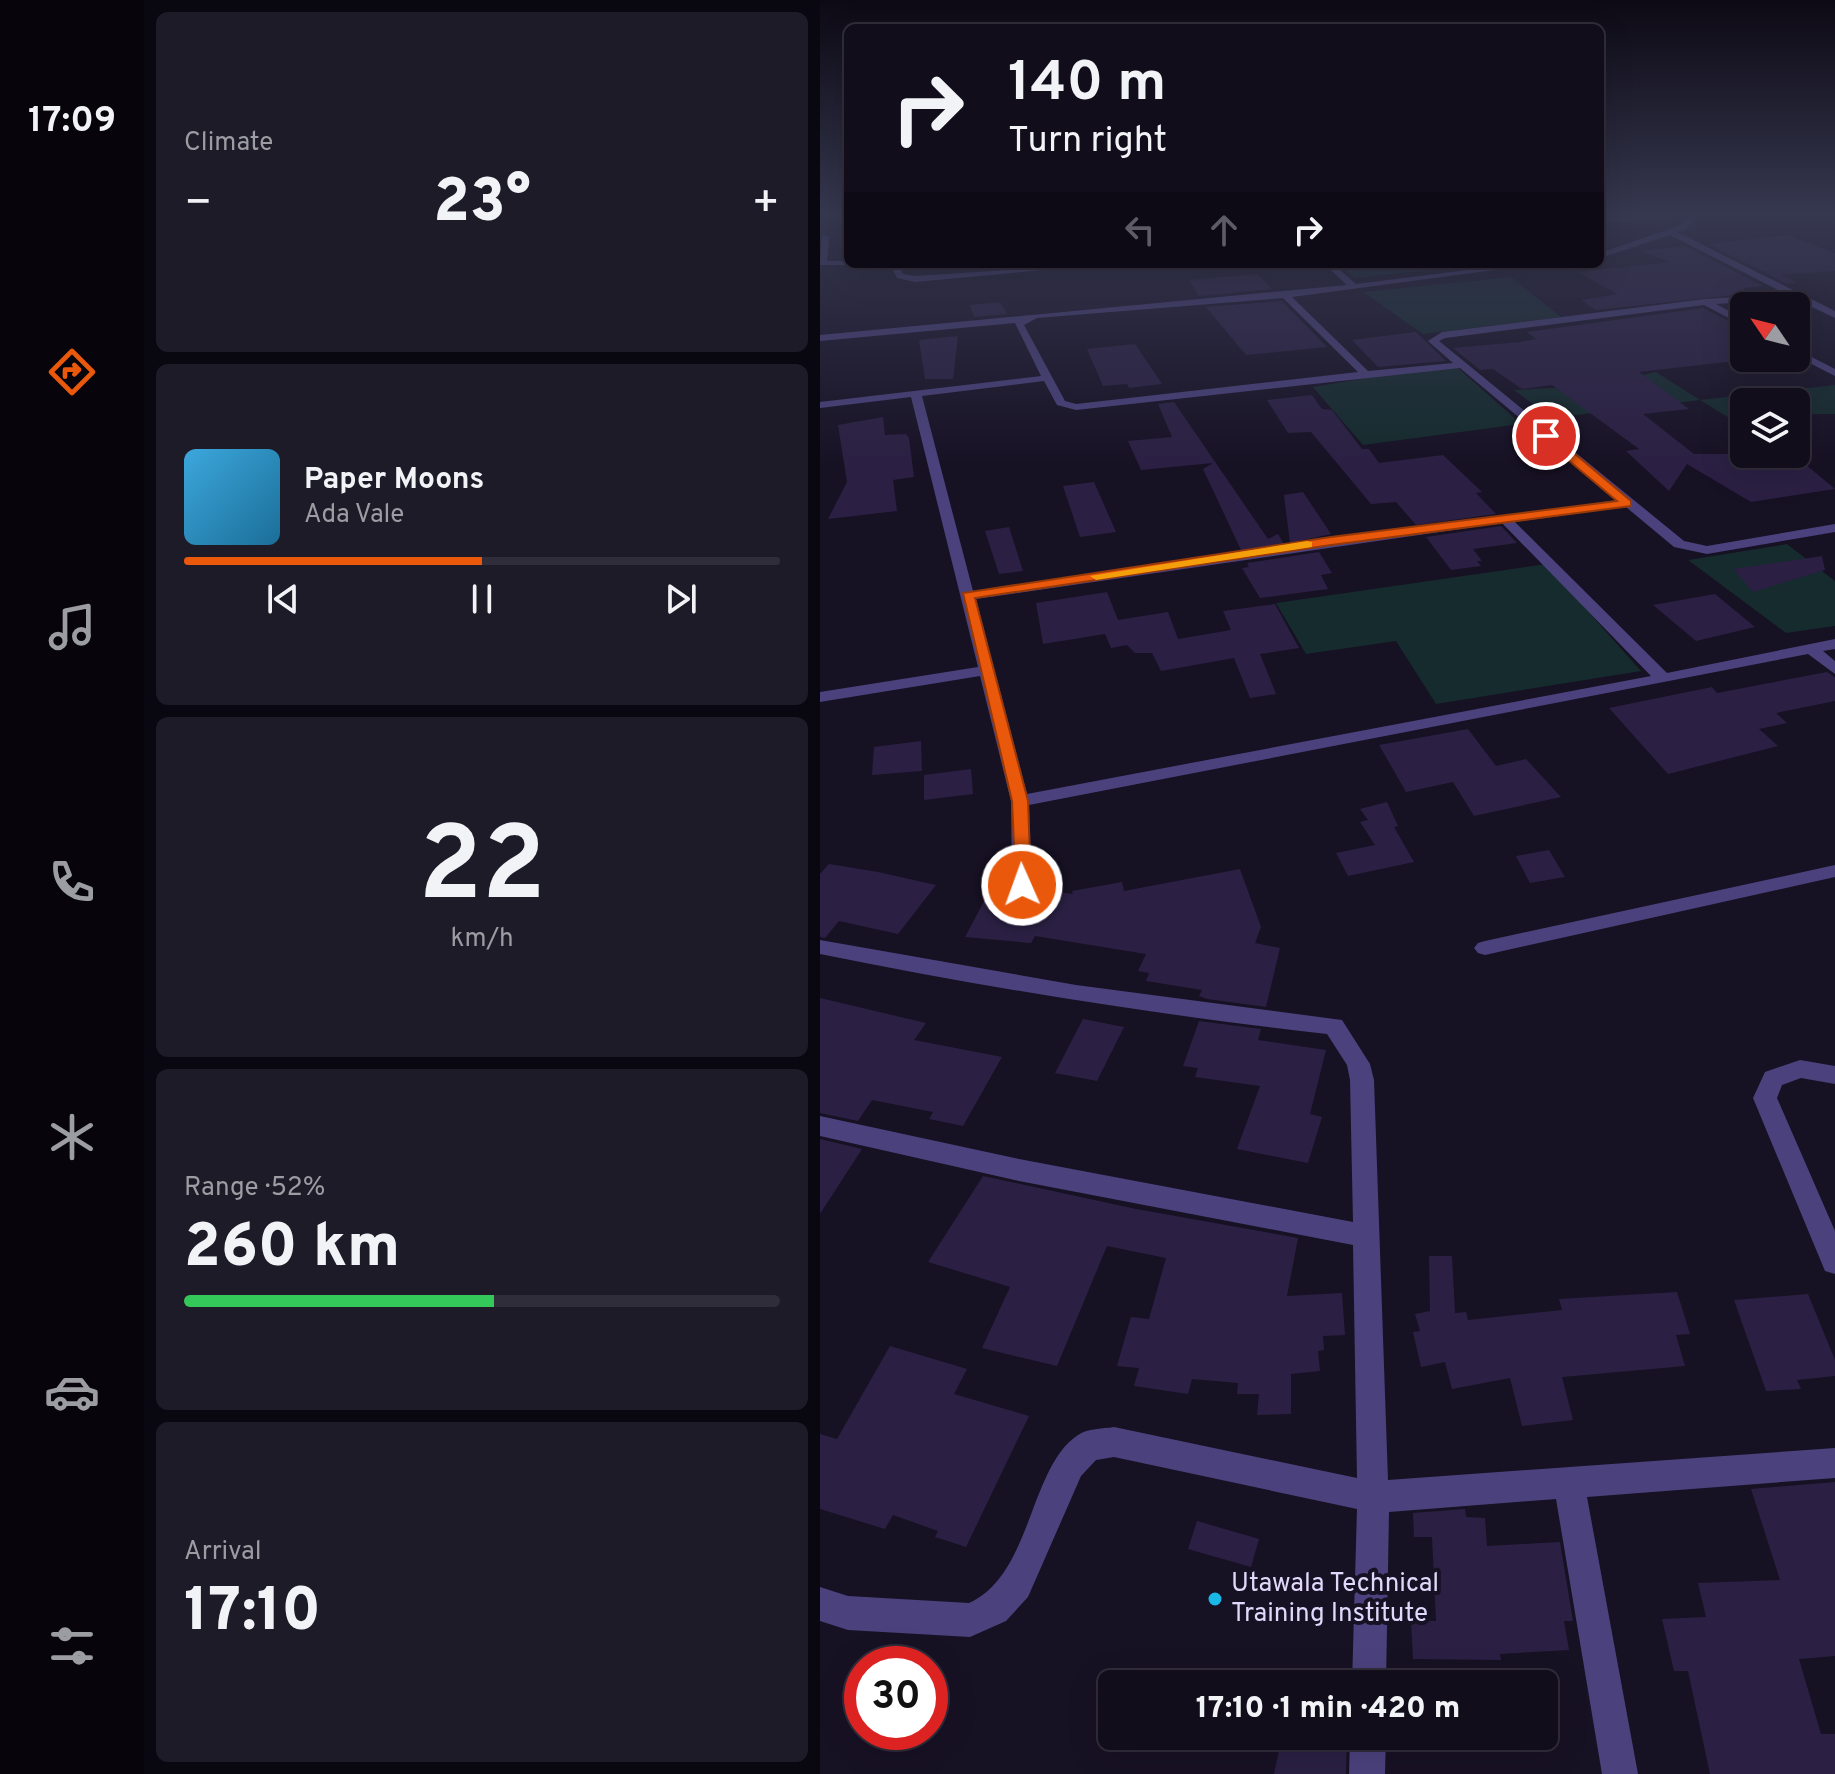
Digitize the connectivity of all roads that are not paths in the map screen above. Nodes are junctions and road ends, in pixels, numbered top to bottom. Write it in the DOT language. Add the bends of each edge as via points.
graph roads {
  1 [pos="1244,299"];
  2 [pos="1289,299"];
  3 [pos="1730,300"];
  4 [pos="1705,302"];
  5 [pos="1810,303"];
  6 [pos="1730,315"];
  7 [pos="1835,315"];
  8 [pos="1023,319"];
  9 [pos="820,338"];
  10 [pos="1810,360"];
  11 [pos="1461,365"];
  12 [pos="1835,373"];
  13 [pos="1366,374"];
  14 [pos="1047,378"];
  15 [pos="916,394"];
  16 [pos="820,405"];
  17 [pos="1627,503"];
  18 [pos="1505,519"];
  19 [pos="1835,528"];
  20 [pos="967,596"];
  21 [pos="1835,644"];
  22 [pos="1810,648"];
  23 [pos="1835,669"];
  24 [pos="986,670"];
  25 [pos="1663,679"];
  26 [pos="820,697"];
  27 [pos="1020,801"];
  28 [pos="1835,871"];
  29 [pos="1022,885"];
  30 [pos="820,947"];
  31 [pos="1485,948"];
  32 [pos="1835,1075"];
  33 [pos="820,1126"];
  34 [pos="1366,1236"];
  35 [pos="1835,1262"];
  36 [pos="1835,1463"];
  37 [pos="1569,1483"];
  38 [pos="1373,1497"];
  39 [pos="820,1604"];
  40 [pos="1369,1670"];
  41 [pos="1368,1750"];
  42 [pos="1367,1774"];
  43 [pos="1620,1774"];
  1 -- 8 [label="street"];
  2 -- 13 [label="street"];
  3 -- 4 [label="street"];
  4 -- 6 [label="street"];
  4 -- 11 [label="street" via="1435,338"];
  5 -- 7 [label="street"];
  8 -- 9 [label="street"];
  8 -- 14 [label="street" via="1019,324"];
  10 -- 12 [label="street"];
  11 -- 13 [label="street"];
  11 -- 17 [label="street"];
  13 -- 14 [label="street" via="1094,407 1061,403"];
  14 -- 15 [label="street"];
  15 -- 16 [label="street"];
  15 -- 20 [label="street"];
  17 -- 18 [label="street"];
  17 -- 19 [label="street" via="1690,548 1707,550"];
  18 -- 20 [label="street"];
  18 -- 25 [label="street"];
  20 -- 24 [label="street"];
  21 -- 22 [label="street"];
  22 -- 23 [label="street"];
  22 -- 25 [label="street"];
  24 -- 26 [label="street"];
  24 -- 27 [label="street"];
  25 -- 27 [label="street"];
  27 -- 29 [label="street"];
  28 -- 31 [label="street"];
  30 -- 34 [label="street" via="943,972 1216,1014 1334,1026 1362,1080"];
  32 -- 35 [label="street" via="1800,1069 1773,1079 1765,1098"];
  33 -- 34 [label="street"];
  34 -- 38 [label="street"];
  36 -- 37 [label="street"];
  37 -- 38 [label="street"];
  37 -- 43 [label="street"];
  38 -- 39 [label="street" via="1114,1442 1088,1446 1070,1465 1016,1585 994,1609 970,1620 848,1613"];
  38 -- 40 [label="street"];
  41 -- 42 [label="street"];
}
